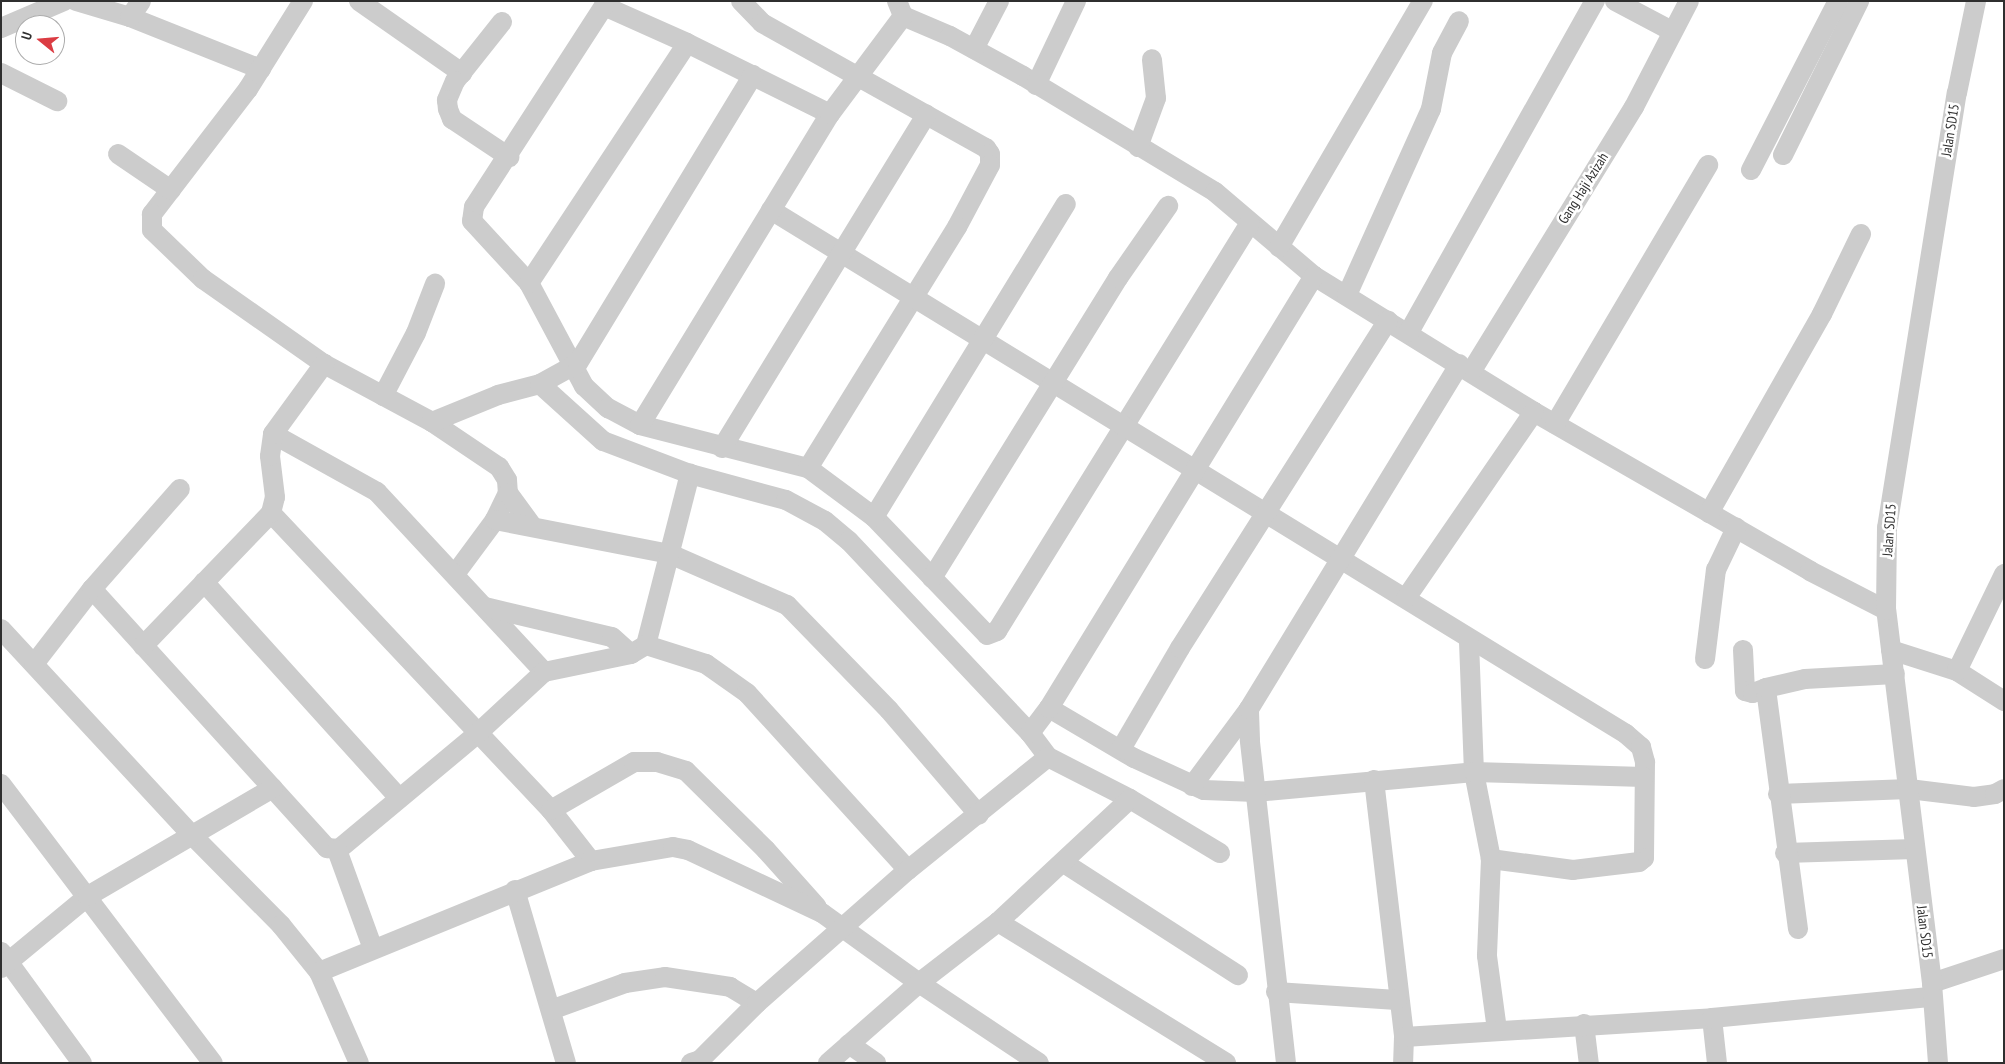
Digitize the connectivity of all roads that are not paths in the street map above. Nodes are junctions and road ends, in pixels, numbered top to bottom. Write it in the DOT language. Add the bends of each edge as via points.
graph roads {
  1 [pos="64,1"];
  2 [pos="76,1"];
  3 [pos="303,1"];
  4 [pos="359,1"];
  5 [pos="741,1"];
  6 [pos="999,1"];
  7 [pos="1076,1"];
  8 [pos="1422,1"];
  9 [pos="1615,1"];
  10 [pos="1689,1"];
  11 [pos="1838,1"];
  12 [pos="1858,1"];
  13 [pos="1976,1"];
  14 [pos="1589,4"];
  15 [pos="136,9"];
  16 [pos="900,9"];
  17 [pos="1459,21"];
  18 [pos="502,22"];
  19 [pos="1,28"];
  20 [pos="1672,31"];
  21 [pos="688,43"];
  22 [pos="974,49"];
  23 [pos="1152,59"];
  24 [pos="261,69"];
  25 [pos="1,73"];
  26 [pos="462,73"];
  27 [pos="753,75"];
  28 [pos="858,77"];
  29 [pos="1036,85"];
  30 [pos="57,101"];
  31 [pos="830,114"];
  32 [pos="926,115"];
  33 [pos="1138,147"];
  34 [pos="118,154"];
  35 [pos="1783,155"];
  36 [pos="509,157"];
  37 [pos="1708,165"];
  38 [pos="1750,170"];
  39 [pos="171,190"];
  40 [pos="1066,204"];
  41 [pos="1168,206"];
  42 [pos="771,210"];
  43 [pos="1250,223"];
  44 [pos="1861,234"];
  45 [pos="1279,247"];
  46 [pos="843,253"];
  47 [pos="1314,276"];
  48 [pos="435,284"];
  49 [pos="529,284"];
  50 [pos="1347,295"];
  51 [pos="912,297"];
  52 [pos="1388,320"];
  53 [pos="1409,332"];
  54 [pos="983,340"];
  55 [pos="324,364"];
  56 [pos="1466,368"];
  57 [pos="569,369"];
  58 [pos="543,382"];
  59 [pos="1053,383"];
  60 [pos="384,396"];
  61 [pos="1534,412"];
  62 [pos="432,422"];
  63 [pos="1555,424"];
  64 [pos="640,425"];
  65 [pos="1126,427"];
  66 [pos="273,434"];
  67 [pos="722,448"];
  68 [pos="808,468"];
  69 [pos="1195,472"];
  70 [pos="690,474"];
  71 [pos="180,489"];
  72 [pos="508,493"];
  73 [pos="271,513"];
  74 [pos="1709,513"];
  75 [pos="1266,515"];
  76 [pos="874,517"];
  77 [pos="495,520"];
  78 [pos="533,527"];
  79 [pos="1736,528"];
  80 [pos="670,554"];
  81 [pos="1338,560"];
  82 [pos="455,574"];
  83 [pos="2004,574"];
  84 [pos="932,578"];
  85 [pos="204,582"];
  86 [pos="92,589"];
  87 [pos="1406,598"];
  88 [pos="486,608"];
  89 [pos="1886,610"];
  90 [pos="1,629"];
  91 [pos="1469,640"];
  92 [pos="143,646"];
  93 [pos="639,649"];
  94 [pos="1743,650"];
  95 [pos="1891,650"];
  96 [pos="1704,658"];
  97 [pos="34,664"];
  98 [pos="1956,671"];
  99 [pos="544,672"];
  100 [pos="1895,674"];
  101 [pos="1766,688"];
  102 [pos="2004,701"];
  103 [pos="1249,709"];
  104 [pos="1040,721"];
  105 [pos="478,733"];
  106 [pos="1122,749"];
  107 [pos="1048,757"];
  108 [pos="1474,772"];
  109 [pos="1644,777"];
  110 [pos="1374,780"];
  111 [pos="1,784"];
  112 [pos="1192,786"];
  113 [pos="273,788"];
  114 [pos="2004,789"];
  115 [pos="1909,790"];
  116 [pos="1256,792"];
  117 [pos="1778,794"];
  118 [pos="398,797"];
  119 [pos="1130,799"];
  120 [pos="551,810"];
  121 [pos="979,815"];
  122 [pos="192,835"];
  123 [pos="1915,849"];
  124 [pos="337,850"];
  125 [pos="1220,853"];
  126 [pos="1785,853"];
  127 [pos="1491,859"];
  128 [pos="591,861"];
  129 [pos="1064,863"];
  130 [pos="908,870"];
  131 [pos="515,890"];
  132 [pos="88,896"];
  133 [pos="822,913"];
  134 [pos="998,922"];
  135 [pos="842,927"];
  136 [pos="1798,929"];
  137 [pos="373,949"];
  138 [pos="2004,959"];
  139 [pos="4,961"];
  140 [pos="319,972"];
  141 [pos="1238,975"];
  142 [pos="919,983"];
  143 [pos="1932,990"];
  144 [pos="1276,992"];
  145 [pos="1397,1000"];
  146 [pos="756,1003"];
  147 [pos="551,1010"];
  148 [pos="1712,1018"];
  149 [pos="1584,1024"];
  150 [pos="1497,1030"];
  151 [pos="1404,1037"];
  152 [pos="849,1044"];
  153 [pos="699,1062"];
  154 [pos="82,1063"];
  155 [pos="213,1063"];
  156 [pos="359,1063"];
  157 [pos="566,1063"];
  158 [pos="828,1063"];
  159 [pos="876,1063"];
  160 [pos="1039,1063"];
  161 [pos="1226,1063"];
  162 [pos="1286,1063"];
  163 [pos="1403,1063"];
  164 [pos="1589,1063"];
  165 [pos="1717,1063"];
  166 [pos="1938,1063"];
  1 -- 19 [label="street"];
  2 -- 15 [label="street"];
  3 -- 24 [label="street"];
  4 -- 26 [label="street"];
  5 -- 28 [label="street" via="762,23"];
  6 -- 22 [label="street"];
  7 -- 29 [label="street"];
  8 -- 45 [label="street"];
  9 -- 20 [label="street"];
  10 -- 20 [label="street, Gang Haji Azizah"];
  11 -- 38 [label="street"];
  12 -- 35 [label="street"];
  13 -- 89 [label="street, Jalan SD15" via="1955,102 1887,528"];
  14 -- 53 [label="street"];
  15 -- 24 [label="street"];
  16 -- 22 [label="street"];
  16 -- 28 [label="street"];
  17 -- 50 [label="street" via="1442,53 1431,109"];
  18 -- 26 [label="street"];
  20 -- 56 [label="street, Gang Haji Azizah" via="1634,107"];
  21 -- 27 [label="street"];
  21 -- 36 [label="street" via="604,6"];
  21 -- 49 [label="street"];
  22 -- 29 [label="street"];
  23 -- 33 [label="street" via="1156,98"];
  24 -- 39 [label="street"];
  25 -- 30 [label="street"];
  26 -- 36 [label="street" via="448,100 452,119"];
  27 -- 31 [label="street"];
  27 -- 57 [label="street" via="585,354"];
  28 -- 31 [label="street"];
  28 -- 32 [label="street"];
  29 -- 33 [label="street"];
  31 -- 42 [label="street"];
  32 -- 46 [label="street"];
  32 -- 51 [label="street" via="986,148 990,165 957,227"];
  33 -- 43 [label="street" via="1211,190"];
  34 -- 39 [label="street"];
  36 -- 49 [label="street" via="474,207 472,221"];
  37 -- 63 [label="street"];
  39 -- 55 [label="street" via="152,214 152,230 211,284"];
  40 -- 54 [label="street"];
  41 -- 59 [label="street" via="1118,278"];
  42 -- 46 [label="street"];
  42 -- 64 [label="street"];
  43 -- 45 [label="street"];
  43 -- 65 [label="street"];
  44 -- 74 [label="street" via="1822,314"];
  45 -- 47 [label="street"];
  46 -- 51 [label="street"];
  46 -- 67 [label="street"];
  47 -- 50 [label="street"];
  47 -- 69 [label="street"];
  48 -- 60 [label="street" via="416,333"];
  49 -- 57 [label="street"];
  50 -- 52 [label="street"];
  51 -- 54 [label="street"];
  51 -- 68 [label="street"];
  52 -- 53 [label="street"];
  52 -- 75 [label="street"];
  53 -- 56 [label="street"];
  54 -- 59 [label="street"];
  54 -- 76 [label="street"];
  55 -- 60 [label="street"];
  55 -- 66 [label="street"];
  56 -- 61 [label="street"];
  56 -- 81 [label="street, Gang Haji Azizah"];
  57 -- 58 [label="street"];
  57 -- 64 [label="street" via="608,408"];
  58 -- 62 [label="street" via="498,395"];
  58 -- 70 [label="street" via="603,441"];
  59 -- 65 [label="street"];
  59 -- 84 [label="street"];
  60 -- 62 [label="street"];
  61 -- 63 [label="street"];
  61 -- 87 [label="street"];
  62 -- 72 [label="street" via="498,467 507,480"];
  63 -- 74 [label="street"];
  64 -- 67 [label="street"];
  65 -- 69 [label="street"];
  65 -- 84 [label="street" via="994,633 984,633"];
  66 -- 73 [label="street" via="270,456 275,497"];
  66 -- 82 [label="street" via="372,489"];
  67 -- 68 [label="street"];
  68 -- 76 [label="street"];
  69 -- 75 [label="street"];
  69 -- 104 [label="street"];
  70 -- 80 [label="street"];
  70 -- 104 [label="street" via="786,500 825,521"];
  71 -- 86 [label="street"];
  72 -- 77 [label="street"];
  72 -- 78 [label="street"];
  73 -- 85 [label="street"];
  73 -- 105 [label="street"];
  74 -- 79 [label="street"];
  75 -- 81 [label="street"];
  75 -- 106 [label="street" via="1180,648"];
  76 -- 84 [label="street"];
  77 -- 78 [label="street"];
  77 -- 82 [label="street"];
  78 -- 80 [label="street"];
  79 -- 89 [label="street"];
  79 -- 96 [label="street" via="1716,570"];
  80 -- 93 [label="street"];
  80 -- 121 [label="street" via="756,590 796,612 889,710"];
  81 -- 87 [label="street"];
  81 -- 103 [label="street, Gang Haji Azizah"];
  82 -- 88 [label="street"];
  83 -- 98 [label="street"];
  85 -- 92 [label="street"];
  85 -- 118 [label="street"];
  86 -- 92 [label="street"];
  86 -- 97 [label="street"];
  87 -- 91 [label="street"];
  88 -- 93 [label="street" via="612,637"];
  88 -- 99 [label="street"];
  89 -- 95 [label="street, Jalan SD15"];
  90 -- 97 [label="street"];
  91 -- 108 [label="street"];
  91 -- 109 [label="street" via="1626,734 1640,747 1646,762"];
  92 -- 113 [label="street"];
  93 -- 99 [label="street"];
  93 -- 130 [label="street" via="706,664 747,693"];
  94 -- 101 [label="street" via="1745,691 1753,693"];
  95 -- 98 [label="street"];
  95 -- 100 [label="street, Jalan SD15"];
  97 -- 122 [label="street"];
  98 -- 102 [label="street"];
  99 -- 105 [label="street"];
  100 -- 101 [label="street" via="1805,679"];
  100 -- 115 [label="street, Jalan SD15"];
  101 -- 117 [label="street"];
  103 -- 112 [label="street, Gang Haji Azizah"];
  103 -- 116 [label="street"];
  104 -- 106 [label="street"];
  104 -- 107 [label="street"];
  105 -- 118 [label="street"];
  105 -- 120 [label="street"];
  106 -- 112 [label="street"];
  107 -- 119 [label="street"];
  107 -- 121 [label="street"];
  108 -- 109 [label="street"];
  108 -- 110 [label="street"];
  108 -- 127 [label="street"];
  109 -- 127 [label="street" via="1647,853 1639,862 1573,870"];
  110 -- 116 [label="street"];
  110 -- 145 [label="street"];
  111 -- 132 [label="street"];
  112 -- 116 [label="street" via="1223,792"];
  113 -- 122 [label="street"];
  113 -- 124 [label="street" via="327,848"];
  114 -- 115 [label="street" via="1995,794 1974,797"];
  115 -- 117 [label="street"];
  115 -- 123 [label="street, Jalan SD15"];
  116 -- 144 [label="street"];
  117 -- 126 [label="street"];
  118 -- 124 [label="street"];
  119 -- 125 [label="street"];
  119 -- 129 [label="street"];
  120 -- 128 [label="street"];
  120 -- 133 [label="street" via="634,762 657,762 686,771 766,850"];
  121 -- 130 [label="street"];
  122 -- 132 [label="street"];
  122 -- 140 [label="street" via="281,925"];
  123 -- 126 [label="street"];
  123 -- 143 [label="street, Jalan SD15"];
  124 -- 137 [label="street"];
  126 -- 136 [label="street"];
  127 -- 150 [label="street" via="1487,956"];
  128 -- 131 [label="street"];
  128 -- 133 [label="street" via="673,847 688,850"];
  129 -- 134 [label="street"];
  129 -- 141 [label="street"];
  130 -- 135 [label="street"];
  131 -- 137 [label="street"];
  131 -- 147 [label="street"];
  132 -- 139 [label="street"];
  132 -- 155 [label="street"];
  133 -- 135 [label="street"];
  134 -- 142 [label="street"];
  134 -- 161 [label="street"];
  135 -- 142 [label="street"];
  135 -- 146 [label="street" via="794,973"];
  137 -- 140 [label="street"];
  138 -- 143 [label="street"];
  139 -- 154 [label="street"];
  140 -- 156 [label="street"];
  142 -- 152 [label="street"];
  142 -- 160 [label="street"];
  143 -- 148 [label="street"];
  143 -- 166 [label="street, Jalan SD15"];
  144 -- 145 [label="street"];
  144 -- 162 [label="street"];
  145 -- 151 [label="street"];
  146 -- 147 [label="street" via="745,994 711,982 665,977 625,983"];
  146 -- 153 [label="street"];
  147 -- 157 [label="street"];
  148 -- 149 [label="street"];
  148 -- 165 [label="street"];
  149 -- 150 [label="street"];
  149 -- 164 [label="street"];
  150 -- 151 [label="street"];
  151 -- 163 [label="street"];
  152 -- 158 [label="street"];
  152 -- 159 [label="street"];
}
